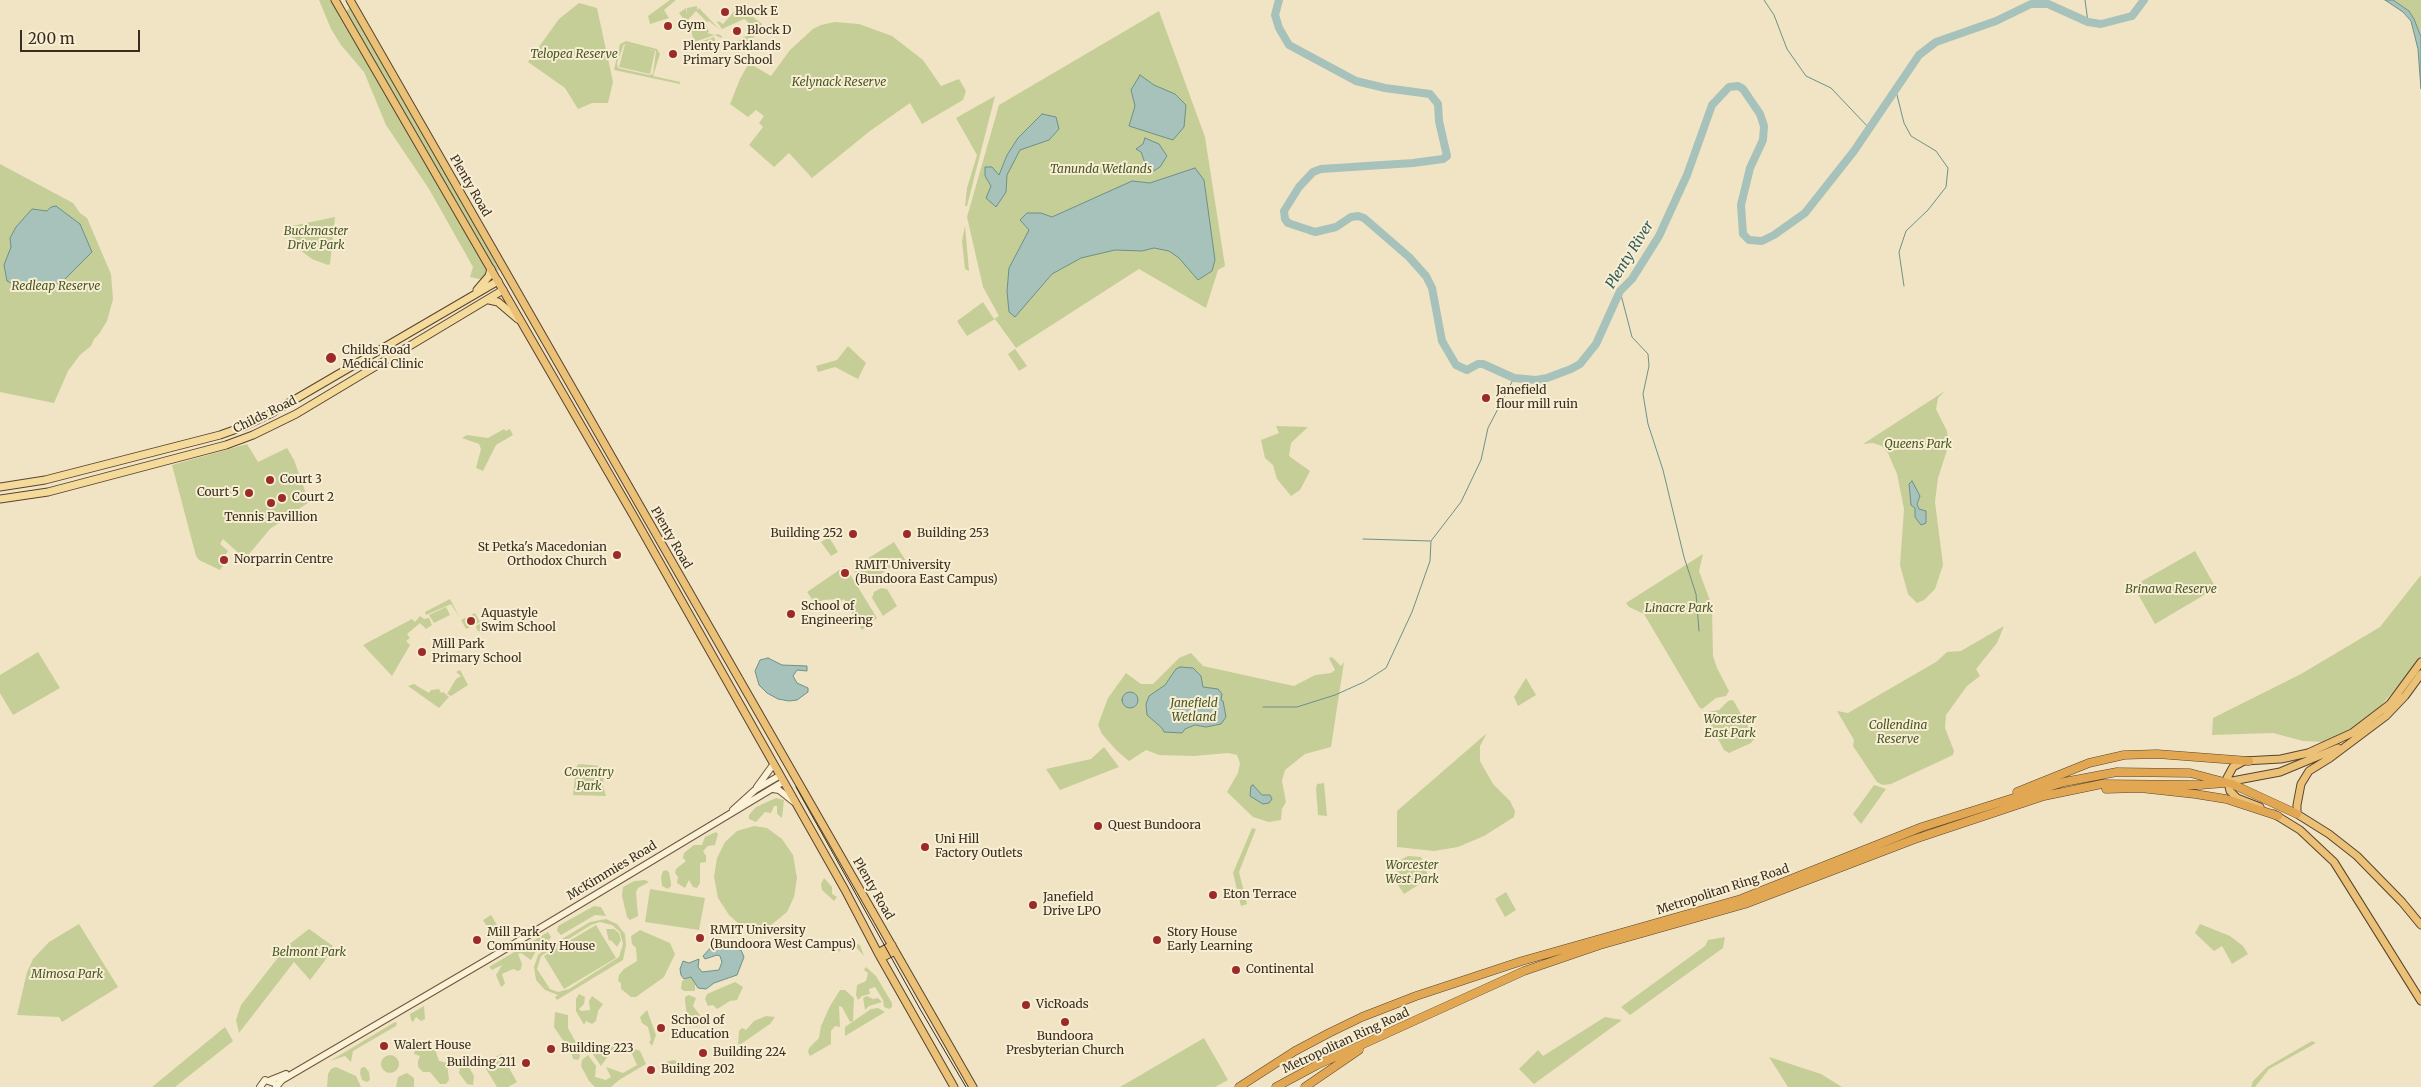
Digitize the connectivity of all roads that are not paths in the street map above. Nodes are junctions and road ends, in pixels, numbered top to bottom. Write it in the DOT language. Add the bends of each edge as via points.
graph roads {
  1 [pos="335,0"];
  2 [pos="350,0"];
  3 [pos="491,269"];
  4 [pos="508,275"];
  5 [pos="498,281"];
  6 [pos="512,283"];
  7 [pos="503,290"];
  8 [pos="467,299"];
  9 [pos="488,300"];
  10 [pos="470,310"];
  11 [pos="523,324"];
  12 [pos="322,384"];
  13 [pos="320,400"];
  14 [pos="294,401"];
  15 [pos="309,406"];
  16 [pos="298,413"];
  17 [pos="56,478"];
  18 [pos="0,487"];
  19 [pos="58,490"];
  20 [pos="0,499"];
  21 [pos="2421,662"];
  22 [pos="2421,674"];
  23 [pos="2356,738"];
  24 [pos="2249,761"];
  25 [pos="773,765"];
  26 [pos="793,772"];
  27 [pos="781,779"];
  28 [pos="2227,782"];
  29 [pos="773,788"];
  30 [pos="755,790"];
  31 [pos="795,803"];
  32 [pos="2012,807"];
  33 [pos="1981,808"];
  34 [pos="2297,814"];
  35 [pos="727,816"];
  36 [pos="2278,816"];
  37 [pos="2421,926"];
  38 [pos="894,948"];
  39 [pos="879,956"];
  40 [pos="2421,1001"];
  41 [pos="1380,1037"];
  42 [pos="1263,1071"];
  43 [pos="296,1072"];
  44 [pos="271,1080"];
  45 [pos="260,1087"];
  46 [pos="276,1087"];
  47 [pos="954,1087"];
  48 [pos="973,1087"];
  49 [pos="1233,1087"];
  50 [pos="1239,1087"];
  51 [pos="1276,1087"];
  52 [pos="1305,1087"];
  1 -- 3 [label="highway, Plenty Road"];
  2 -- 4 [label="highway, Plenty Road"];
  3 -- 5 [label="highway, Plenty Road"];
  3 -- 8 [label="main road" via="487,280"];
  4 -- 5 [label="highway, Childs Road"];
  4 -- 6 [label="highway, Plenty Road"];
  5 -- 7 [label="highway, Plenty Road"];
  5 -- 8 [label="main road, Childs Road"];
  6 -- 7 [label="highway, Childs Road"];
  6 -- 26 [label="highway, Plenty Road"];
  7 -- 9 [label="main road, Childs Road"];
  7 -- 11 [label="highway, Plenty Road"];
  8 -- 10 [label="main road" via="471,304"];
  8 -- 12 [label="main road, Childs Road"];
  9 -- 10 [label="main road, Childs Road"];
  9 -- 11 [label="main road" via="498,302"];
  10 -- 13 [label="main road, Childs Road"];
  11 -- 25 [label="highway, Plenty Road"];
  12 -- 13 [label="main road"];
  12 -- 14 [label="main road, Childs Road"];
  13 -- 15 [label="main road, Childs Road"];
  14 -- 15 [label="main road"];
  14 -- 16 [label="main road"];
  14 -- 17 [label="main road, Childs Road" via="220,435"];
  15 -- 16 [label="main road, Childs Road"];
  16 -- 19 [label="main road, Childs Road" via="253,436 226,445"];
  17 -- 18 [label="main road, Childs Road"];
  17 -- 19 [label="main road"];
  19 -- 20 [label="main road, Childs Road"];
  21 -- 24 [label="highway" via="2390,704 2352,733 2299,756"];
  22 -- 23 [label="highway" via="2393,710"];
  23 -- 28 [label="highway, Metropolitan Ring Road" via="2291,768"];
  23 -- 34 [label="highway" via="2306,775 2298,793"];
  24 -- 28 [label="highway" via="2233,767"];
  24 -- 33 [label="highway" via="2157,754 2117,756 2089,763"];
  25 -- 27 [label="highway, Plenty Road"];
  25 -- 30 [label="main road"];
  26 -- 27 [label="highway, McKimmies Road"];
  26 -- 38 [label="highway, Plenty Road"];
  27 -- 29 [label="main road, McKimmies Road"];
  27 -- 30 [label="main road, McKimmies Road"];
  27 -- 31 [label="highway, Plenty Road"];
  28 -- 32 [label="highway, Metropolitan Ring Road" via="2200,786 2102,784 2059,792"];
  28 -- 33 [label="highway, Metropolitan Ring Road" via="2190,773 2117,772 2071,780"];
  28 -- 34 [label="highway, Metropolitan Ring Road"];
  28 -- 36 [label="highway" via="2235,797"];
  29 -- 31 [label="main road"];
  29 -- 35 [label="main road, McKimmies Road"];
  30 -- 35 [label="main road, McKimmies Road"];
  31 -- 39 [label="highway, Plenty Road" via="849,896"];
  32 -- 36 [label="highway" via="2091,791 2140,788 2212,796"];
  32 -- 41 [label="highway, Metropolitan Ring Road" via="1898,845 1760,899 1535,966"];
  33 -- 42 [label="highway, Metropolitan Ring Road" via="1902,835 1762,892 1515,963 1408,998 1354,1020"];
  34 -- 37 [label="highway" via="2357,856"];
  35 -- 43 [label="main road, McKimmies Road" via="416,997"];
  36 -- 40 [label="highway" via="2307,836 2334,862"];
  38 -- 39 [label="highway"];
  38 -- 48 [label="highway, Plenty Road"];
  39 -- 47 [label="highway, Plenty Road"];
  41 -- 51 [label="highway, Metropolitan Ring Road"];
  41 -- 52 [label="highway"];
  42 -- 49 [label="highway"];
  42 -- 50 [label="highway, Metropolitan Ring Road"];
  43 -- 44 [label="main road, McKimmies Road"];
  43 -- 46 [label="main road, McKimmies Road"];
  44 -- 45 [label="main road, McKimmies Road" via="264,1081"];
  44 -- 46 [label="main road"];
}
